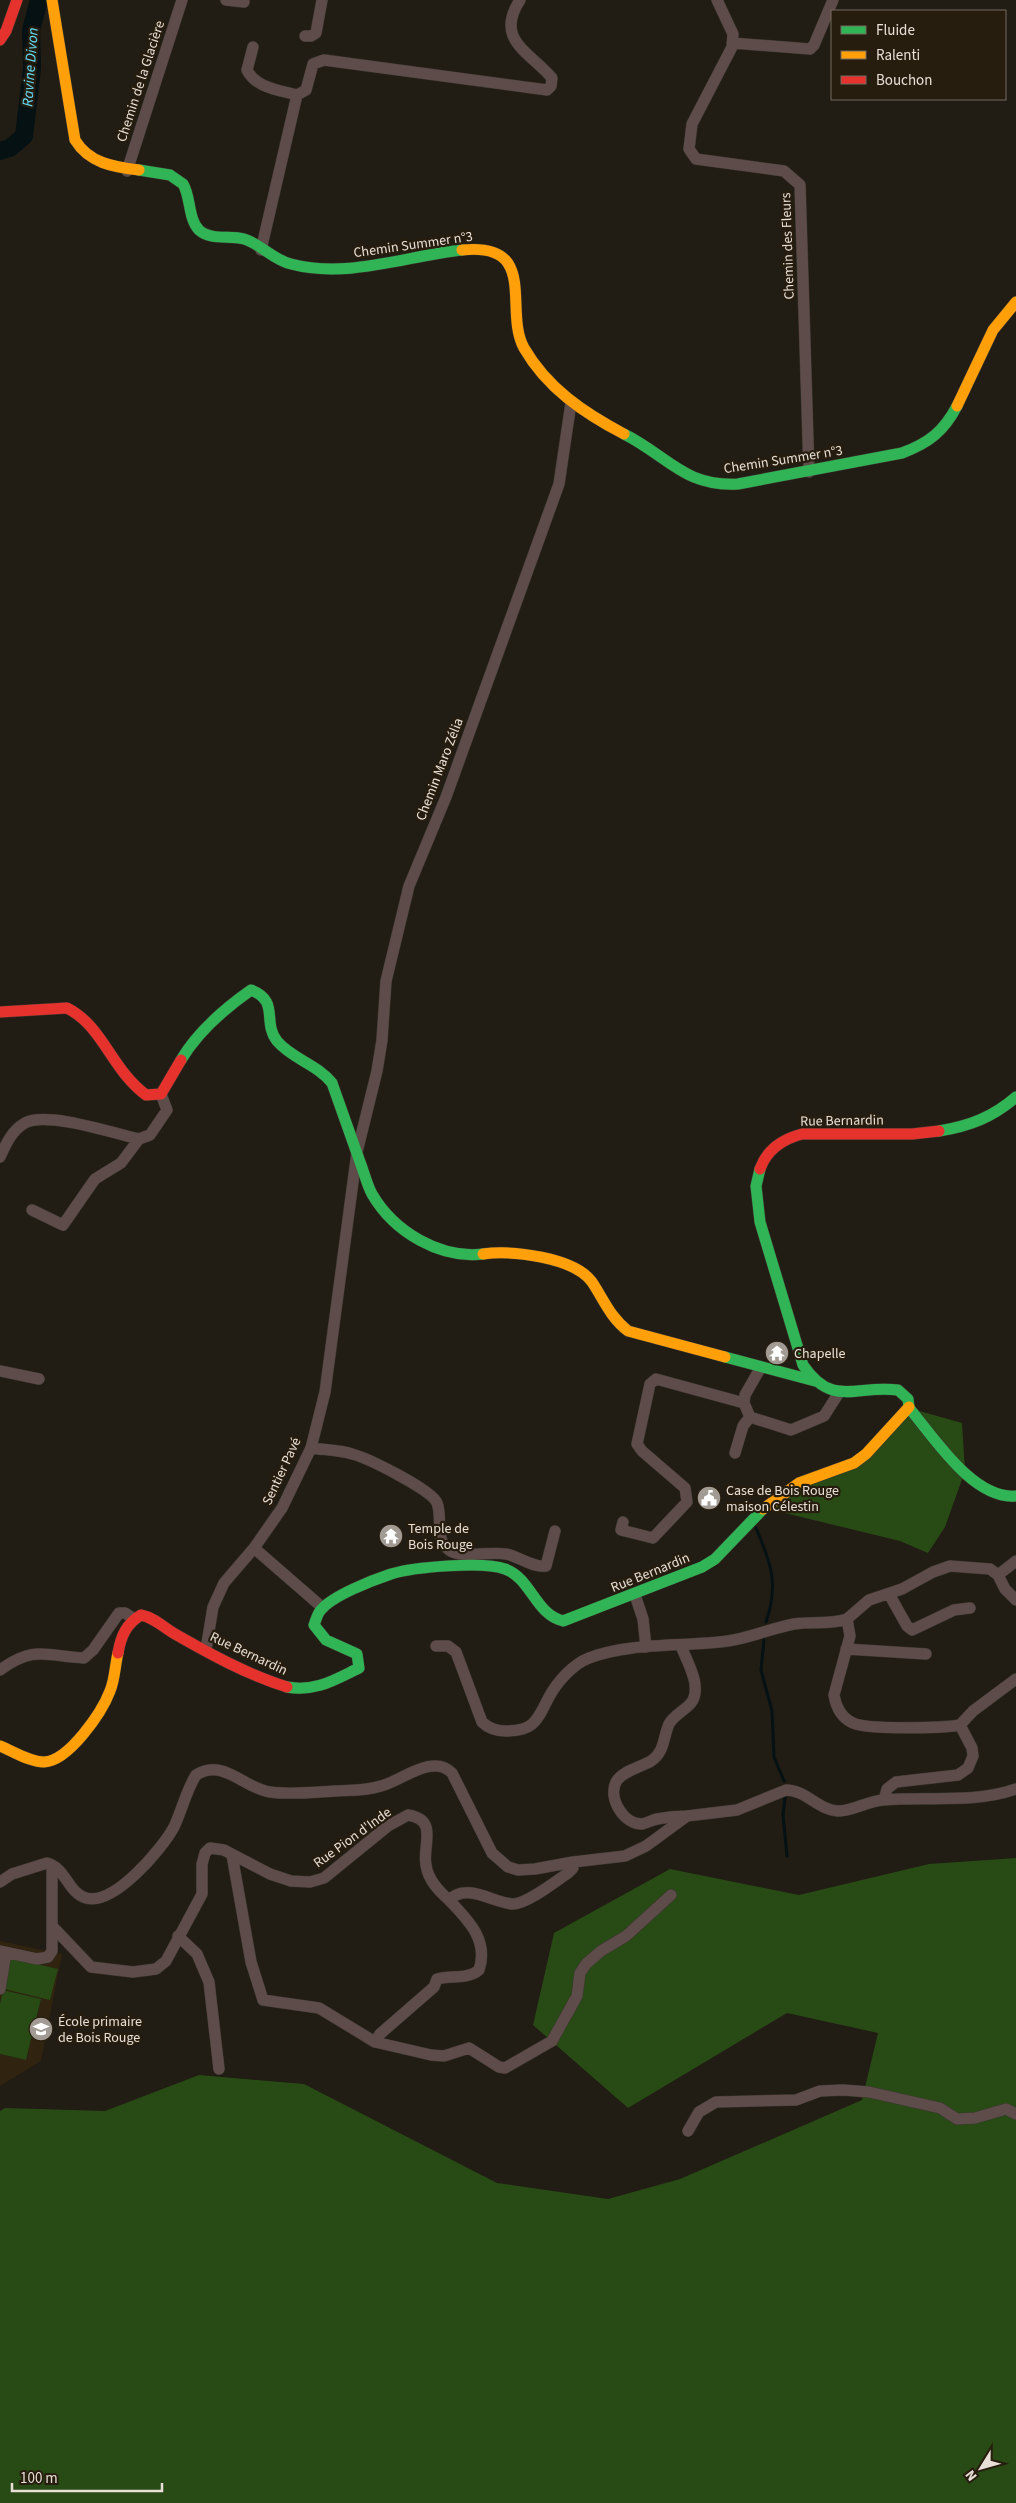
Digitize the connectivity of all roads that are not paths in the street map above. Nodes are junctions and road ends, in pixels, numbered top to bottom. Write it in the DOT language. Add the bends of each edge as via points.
graph roads {
  1 [pos="17,0"];
  2 [pos="52,0"];
  3 [pos="182,0"];
  4 [pos="226,0"];
  5 [pos="322,0"];
  6 [pos="520,0"];
  7 [pos="717,0"];
  8 [pos="833,0"];
  9 [pos="244,2"];
  10 [pos="305,36"];
  11 [pos="0,40"];
  12 [pos="732,43"];
  13 [pos="253,47"];
  14 [pos="297,95"];
  15 [pos="127,171"];
  16 [pos="261,250"];
  17 [pos="1016,302"];
  18 [pos="571,403"];
  19 [pos="810,472"];
  20 [pos="0,1012"];
  21 [pos="161,1094"];
  22 [pos="1016,1097"];
  23 [pos="139,1139"];
  24 [pos="357,1152"];
  25 [pos="0,1157"];
  26 [pos="32,1210"];
  27 [pos="760,1367"];
  28 [pos="0,1372"];
  29 [pos="39,1379"];
  30 [pos="814,1381"];
  31 [pos="840,1391"];
  32 [pos="322,1402"];
  33 [pos="744,1402"];
  34 [pos="909,1408"];
  35 [pos="750,1417"];
  36 [pos="311,1448"];
  37 [pos="735,1453"];
  38 [pos="1016,1496"];
  39 [pos="623,1522"];
  40 [pos="555,1531"];
  41 [pos="254,1548"];
  42 [pos="1016,1560"];
  43 [pos="998,1575"];
  44 [pos="889,1594"];
  45 [pos="635,1595"];
  46 [pos="1016,1600"];
  47 [pos="323,1608"];
  48 [pos="970,1608"];
  49 [pos="133,1618"];
  50 [pos="847,1619"];
  51 [pos="436,1646"];
  52 [pos="680,1646"];
  53 [pos="646,1647"];
  54 [pos="206,1649"];
  55 [pos="846,1649"];
  56 [pos="926,1654"];
  57 [pos="0,1670"];
  58 [pos="1016,1679"];
  59 [pos="960,1725"];
  60 [pos="0,1746"];
  61 [pos="1016,1789"];
  62 [pos="884,1800"];
  63 [pos="687,1816"];
  64 [pos="232,1855"];
  65 [pos="573,1862"];
  66 [pos="52,1865"];
  67 [pos="0,1882"];
  68 [pos="671,1896"];
  69 [pos="449,1900"];
  70 [pos="53,1927"];
  71 [pos="178,1936"];
  72 [pos="3,1952"];
  73 [pos="0,1989"];
  74 [pos="375,2042"];
  75 [pos="219,2069"];
  76 [pos="1016,2114"];
  77 [pos="688,2132"];
  1 -- 11 [label="street"];
  2 -- 15 [label="street, Chemin Summer n°3" via="78,146 90,158"];
  3 -- 15 [label="street, Chemin de la Glacière"];
  4 -- 9 [label="street"];
  5 -- 10 [label="street" via="316,33"];
  6 -- 14 [label="street" via="510,18 510,28 520,49 552,78 547,90 324,60 313,64 306,90"];
  7 -- 12 [label="street" via="733,34"];
  8 -- 12 [label="street" via="810,49"];
  12 -- 19 [label="street, Chemin des Fleurs" via="692,124 689,150 696,159 784,171 800,185"];
  13 -- 14 [label="street" via="247,70 258,84"];
  14 -- 16 [label="street"];
  15 -- 16 [label="street, Chemin Summer n°3" via="172,175 189,193 193,218 199,230 209,236 246,240"];
  16 -- 18 [label="street, Chemin Summer n°3" via="296,265 350,268 468,249 489,251 513,271 522,343"];
  17 -- 19 [label="street, Chemin Summer n°3" via="992,330 947,422 934,438 902,453"];
  18 -- 19 [label="street, Chemin Summer n°3" via="650,448 700,482 755,481"];
  18 -- 24 [label="street, Chemin Maro Zélia" via="559,484 452,779 409,886 386,981 377,1071"];
  20 -- 21 [label="street" via="67,1008 77,1012 94,1028 113,1060 134,1086 146,1095"];
  21 -- 23 [label="street" via="166,1110 150,1135"];
  21 -- 24 [label="street" via="171,1084 184,1056 211,1024 251,990 260,992 270,1009 270,1025 278,1042 323,1070 332,1082"];
  22 -- 30 [label="street, Rue Bernardin" via="1006,1108 967,1126 924,1134 803,1133 783,1140 766,1153 757,1173 760,1224 803,1365"];
  23 -- 25 [label="street" via="40,1118 16,1129"];
  23 -- 26 [label="street" via="121,1163 95,1179 63,1225"];
  24 -- 27 [label="street" via="372,1194 398,1225 424,1244 460,1254 504,1251 566,1264 582,1272 615,1320 628,1332"];
  24 -- 32 [label="street, Chemin Maro Zélia"];
  27 -- 30 [label="street"];
  27 -- 33 [label="street"];
  28 -- 29 [label="street"];
  30 -- 31 [label="street" via="827,1389"];
  31 -- 34 [label="street" via="893,1388 904,1391 910,1400"];
  31 -- 35 [label="street" via="824,1416 791,1430"];
  32 -- 36 [label="street, Sentier Pavé"];
  33 -- 35 [label="street"];
  33 -- 39 [label="street" via="656,1379 650,1384 637,1444 685,1488 687,1502 653,1538 621,1530"];
  34 -- 38 [label="street" via="965,1471 991,1493"];
  34 -- 45 [label="street, Rue Bernardin" via="854,1463 799,1483 770,1503 715,1559"];
  35 -- 37 [label="street" via="743,1426"];
  36 -- 40 [label="street" via="352,1454 428,1492 436,1500 440,1533 449,1551 506,1554 546,1566"];
  36 -- 41 [label="street, Sentier Pavé" via="282,1508"];
  41 -- 47 [label="street"];
  41 -- 54 [label="street, Sentier Pavé" via="230,1576 213,1607"];
  42 -- 43 [label="street"];
  43 -- 44 [label="street" via="990,1569 950,1566"];
  43 -- 46 [label="street"];
  44 -- 48 [label="street" via="912,1630 954,1610"];
  44 -- 50 [label="street" via="866,1602"];
  45 -- 47 [label="street, Rue Bernardin" via="560,1621 546,1614 521,1579 506,1569 488,1565 392,1574"];
  45 -- 53 [label="street" via="643,1619"];
  47 -- 54 [label="street, Rue Bernardin" via="314,1625 317,1633 322,1639 357,1654 360,1661 359,1668 352,1673 316,1688 286,1687 246,1671"];
  49 -- 54 [label="street, Rue Bernardin" via="141,1615 151,1617 173,1633"];
  49 -- 57 [label="street" via="125,1612 119,1613 84,1658 33,1653 16,1658"];
  49 -- 60 [label="street" via="121,1636 111,1688 104,1705 65,1753 44,1762"];
  50 -- 52 [label="street" via="825,1624 796,1624 741,1638"];
  50 -- 55 [label="street" via="850,1636"];
  51 -- 53 [label="street" via="448,1646 456,1652 482,1722 487,1727 505,1731 524,1729 538,1720 553,1691 584,1660"];
  52 -- 53 [label="street"];
  52 -- 63 [label="street" via="696,1684 695,1695 669,1725 659,1754 620,1776 613,1795 621,1811 632,1821 642,1824 655,1819"];
  55 -- 56 [label="street"];
  55 -- 59 [label="street" via="834,1695 836,1705 846,1718 862,1726"];
  58 -- 59 [label="street" via="973,1711"];
  59 -- 62 [label="street" via="972,1748 973,1756 968,1768 958,1775 896,1782 887,1789"];
  61 -- 62 [label="street" via="953,1798"];
  62 -- 63 [label="street" via="840,1811 812,1802 794,1790 786,1790 737,1810"];
  63 -- 65 [label="street" via="646,1846 626,1856"];
  64 -- 69 [label="street, Rue Pion d'Inde" via="291,1881 319,1880 388,1826 408,1815 415,1816 426,1826 428,1874"];
  64 -- 71 [label="street, Rue Pion d'Inde" via="217,1848 210,1848 205,1854 202,1894"];
  64 -- 74 [label="street" via="251,1962 263,2000 319,2008"];
  65 -- 66 [label="street" via="518,1870 499,1861 486,1844 452,1773 442,1766 432,1766 380,1787 284,1793 269,1792 212,1768 196,1775 169,1835 137,1872 113,1893 100,1898 78,1896"];
  65 -- 69 [label="street" via="568,1873 523,1902 514,1904 461,1893"];
  66 -- 67 [label="street" via="42,1864 12,1874"];
  66 -- 70 [label="street"];
  68 -- 74 [label="street" via="626,1936 586,1964 580,1973 577,1996 552,2041 512,2065 499,2067 469,2048 444,2056"];
  69 -- 74 [label="street" via="473,1925 479,1937 481,1963 473,1975 437,1980 434,1987"];
  70 -- 71 [label="street, Rue Pion d'Inde" via="91,1967 133,1972 161,1967"];
  70 -- 72 [label="street" via="53,1942 48,1956 38,1959"];
  71 -- 75 [label="street" via="197,1954 209,1982"];
  72 -- 73 [label="street"];
  76 -- 77 [label="street" via="1006,2109 975,2118 957,2118 940,2108 868,2092 835,2090 820,2091 796,2100 716,2102 699,2112"];
}
